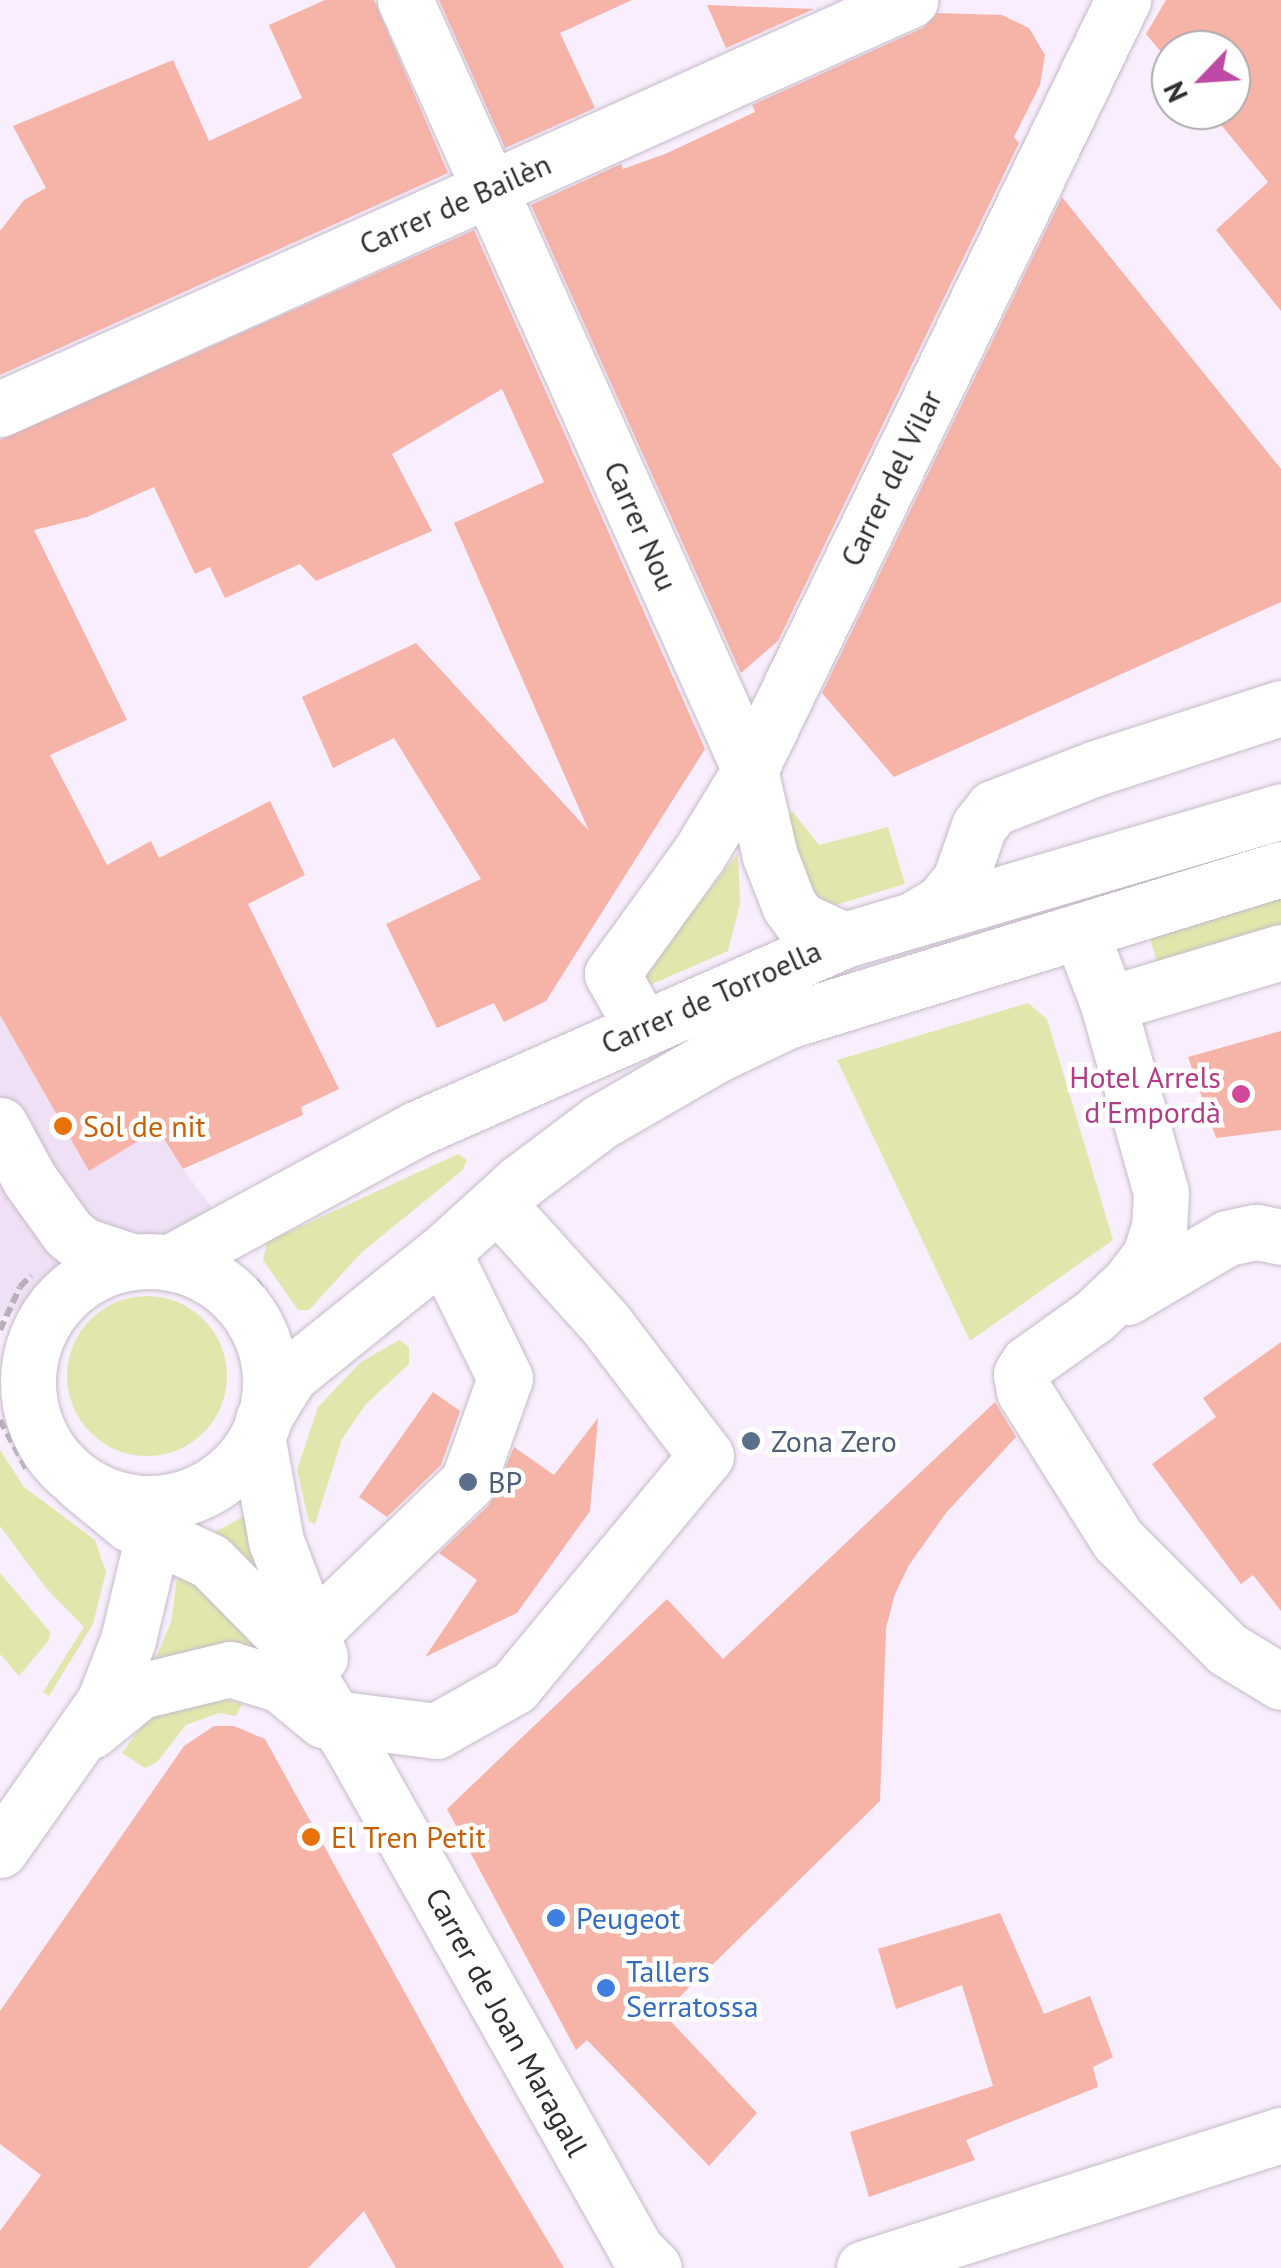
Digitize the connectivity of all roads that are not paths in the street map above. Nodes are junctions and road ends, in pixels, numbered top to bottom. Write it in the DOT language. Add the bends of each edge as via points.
graph roads {
  1 [pos="405,0"];
  2 [pos="910,0"];
  3 [pos="1124,0"];
  4 [pos="490,188"];
  5 [pos="0,408"];
  6 [pos="1281,708"];
  7 [pos="750,770"];
  8 [pos="1281,811"];
  9 [pos="1281,869"];
  10 [pos="912,921"];
  11 [pos="1080,930"];
  12 [pos="844,940"];
  13 [pos="1281,952"];
  14 [pos="1108,1004"];
  15 [pos="642,1027"];
  16 [pos="0,1125"];
  17 [pos="1154,1167"];
  18 [pos="497,1203"];
  19 [pos="68,1233"];
  20 [pos="1281,1236"];
  21 [pos="443,1252"];
  22 [pos="170,1255"];
  23 [pos="39,1308"];
  24 [pos="1094,1316"];
  25 [pos="270,1411"];
  26 [pos="163,1518"];
  27 [pos="310,1634"];
  28 [pos="1281,1682"];
  29 [pos="92,1721"];
  30 [pos="346,1730"];
  31 [pos="0,1850"];
  32 [pos="1281,2135"];
  33 [pos="641,2262"];
  34 [pos="864,2268"];
  1 -- 4 [label="street, Carrer Nou"];
  2 -- 4 [label="street, Carrer de Bailèn"];
  3 -- 7 [label="street, Carrer del Vilar"];
  4 -- 5 [label="street, Carrer de Bailèn"];
  4 -- 7 [label="street, Carrer Nou"];
  6 -- 10 [label="street" via="993,808 978,826 960,880 942,902"];
  7 -- 12 [label="street" via="789,905 799,919"];
  7 -- 15 [label="street" via="700,854 612,974"];
  8 -- 10 [label="street, Carrer de Torroella"];
  9 -- 11 [label="street"];
  10 -- 12 [label="street, Carrer de Torroella"];
  11 -- 14 [label="street"];
  11 -- 18 [label="street" via="787,1020 614,1114"];
  12 -- 15 [label="street, Carrer de Torroella"];
  13 -- 14 [label="street"];
  14 -- 17 [label="street"];
  15 -- 22 [label="street, Carrer de Torroella" via="416,1129"];
  16 -- 19 [label="street"];
  17 -- 20 [label="street" via="1210,1212"];
  17 -- 24 [label="street" via="1161,1192 1150,1255"];
  18 -- 21 [label="street"];
  18 -- 30 [label="street" via="605,1323 706,1456 514,1687 436,1731"];
  19 -- 22 [label="street" via="84,1246"];
  19 -- 23 [label="street"];
  20 -- 24 [label="street" via="1227,1238"];
  21 -- 25 [label="street" via="371,1310"];
  21 -- 27 [label="street" via="505,1378 468,1482"];
  22 -- 23 [label="street" via="96,1272"];
  22 -- 25 [label="street" via="210,1276 249,1314 262,1337"];
  23 -- 26 [label="street, Carrer de Joan Maragall" via="30,1353 31,1413 49,1452 130,1524"];
  24 -- 28 [label="street" via="1028,1363 1021,1374 1024,1391 1118,1540 1226,1650"];
  25 -- 26 [label="street" via="214,1486"];
  25 -- 27 [label="street, Carrer de Joan Maragall" via="276,1541"];
  26 -- 29 [label="street" via="128,1640"];
  26 -- 30 [label="street, Carrer de Joan Maragall" via="280,1632"];
  27 -- 30 [label="street, Carrer de Joan Maragall"];
  29 -- 30 [label="street" via="140,1691 230,1669 281,1685"];
  29 -- 31 [label="street"];
  30 -- 33 [label="street, Carrer de Joan Maragall"];
  32 -- 34 [label="street"];
}
